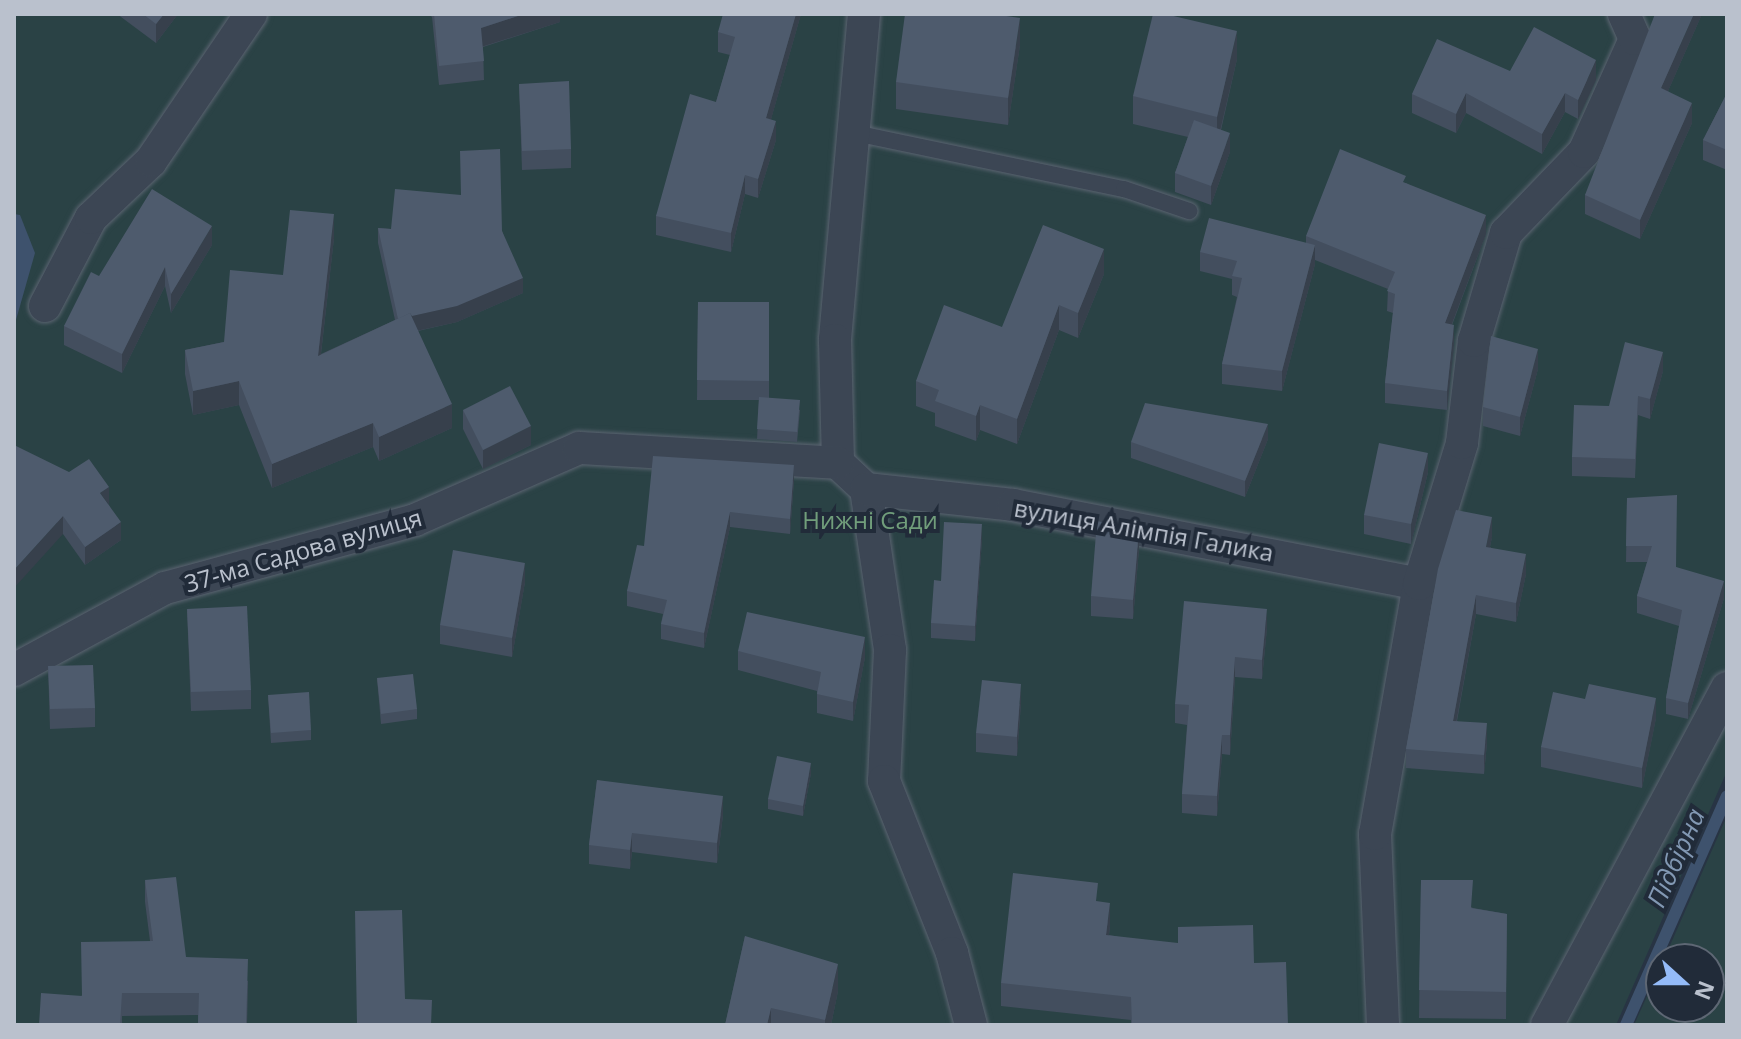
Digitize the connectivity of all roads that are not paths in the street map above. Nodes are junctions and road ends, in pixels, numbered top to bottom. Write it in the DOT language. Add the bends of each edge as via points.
graph roads {
  1 [pos="251,14"];
  2 [pos="864,14"];
  3 [pos="1624,14"];
  4 [pos="850,132"];
  5 [pos="1189,211"];
  6 [pos="45,306"];
  7 [pos="838,463"];
  8 [pos="866,489"];
  9 [pos="1419,584"];
  10 [pos="14,670"];
  11 [pos="1727,688"];
  12 [pos="971,1025"];
  13 [pos="1383,1025"];
  14 [pos="1547,1025"];
  1 -- 6 [label="street" via="151,161 91,218"];
  2 -- 4 [label="street"];
  3 -- 9 [label="street" via="1635,39 1584,152 1506,233 1474,341 1462,443"];
  4 -- 5 [label="lane" via="1124,189"];
  4 -- 7 [label="street" via="835,340"];
  7 -- 8 [label="street"];
  7 -- 10 [label="street, 37-ма Садова вулиця" via="579,448 415,520 165,588"];
  8 -- 9 [label="street, вулиця Алімпія Галика" via="1013,505"];
  8 -- 12 [label="street" via="890,650 884,781 952,953"];
  9 -- 13 [label="street" via="1375,834"];
  11 -- 14 [label="street"];
}
